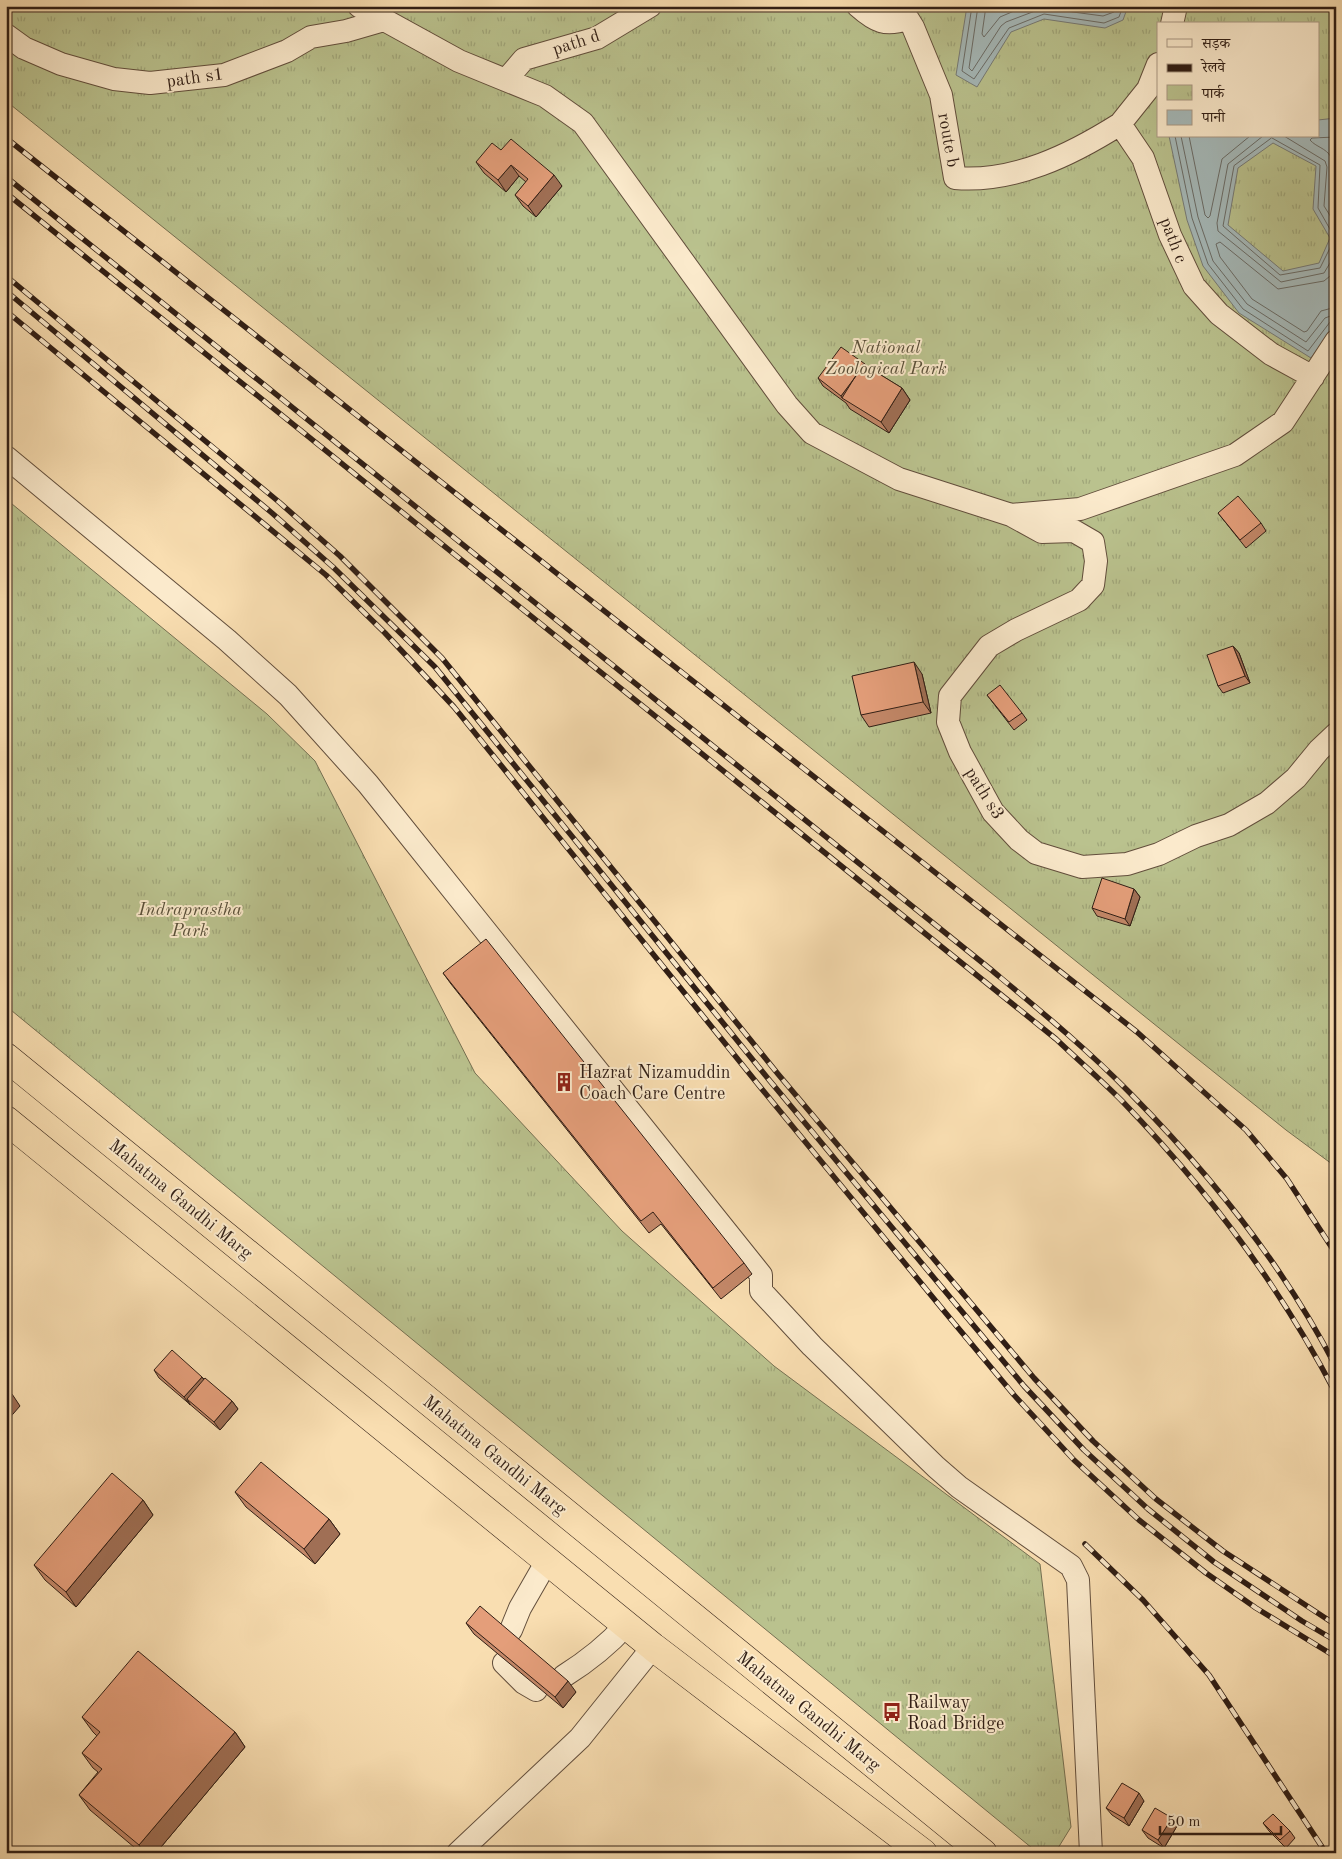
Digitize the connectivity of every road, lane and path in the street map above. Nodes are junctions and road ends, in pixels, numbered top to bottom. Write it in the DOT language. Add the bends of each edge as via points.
graph roads {
  1 [pos="359,6"];
  2 [pos="650,6"];
  3 [pos="858,6"];
  4 [pos="1176,6"];
  5 [pos="384,20"];
  6 [pos="1172,22"];
  7 [pos="6,35"];
  8 [pos="1157,67"];
  9 [pos="506,80"];
  10 [pos="1120,124"];
  11 [pos="1336,341"];
  12 [pos="1312,377"];
  13 [pos="6,457"];
  14 [pos="1011,515"];
  15 [pos="1336,734"];
  16 [pos="6,1057"];
  17 [pos="6,1120"];
  18 [pos="547,1561"];
  19 [pos="626,1625"];
  20 [pos="511,1630"];
  21 [pos="653,1647"];
  22 [pos="504,1663"];
  23 [pos="564,1676"];
  24 [pos="536,1690"];
  25 [pos="458,1853"];
  26 [pos="923,1853"];
  27 [pos="983,1853"];
  28 [pos="1091,1853"];
  1 -- 5 [label="street"];
  2 -- 9 [label="street, path d" via="597,38 524,59"];
  3 -- 10 [label="street, route b" via="870,16 891,24 908,19 913,27 941,95 955,178 988,178 1038,165 1068,154"];
  4 -- 6 [label="street"];
  5 -- 7 [label="street, path s1" via="311,37 287,51 224,75 150,83 114,79 61,64 24,48"];
  5 -- 9 [label="street" via="459,61"];
  8 -- 10 [label="street" via="1148,90"];
  9 -- 14 [label="street" via="545,96 584,123 787,405 812,433 899,479"];
  10 -- 12 [label="street, path c" via="1143,158 1179,258 1194,286 1219,314 1271,354"];
  11 -- 12 [label="street"];
  12 -- 14 [label="street" via="1283,422 1235,455 1080,509"];
  13 -- 28 [label="street" via="227,640 288,695 368,784 761,1275 761,1291 812,1346 936,1467 959,1487 1071,1566 1078,1580"];
  14 -- 15 [label="street, path s3" via="1042,532 1074,531 1093,542 1096,561 1093,585 1079,600 989,646 950,696 948,722 960,752 993,812 1036,853 1082,867 1127,864 1159,854 1229,825 1266,803 1296,778"];
  16 -- 27 [label="highway, Mahatma Gandhi Marg"];
  17 -- 18 [label="highway"];
  18 -- 19 [label="highway"];
  18 -- 20 [label="street"];
  19 -- 21 [label="highway"];
  19 -- 23 [label="street" via="610,1643"];
  21 -- 25 [label="street" via="580,1738"];
  21 -- 26 [label="highway"];
  22 -- 24 [label="street"];
}
